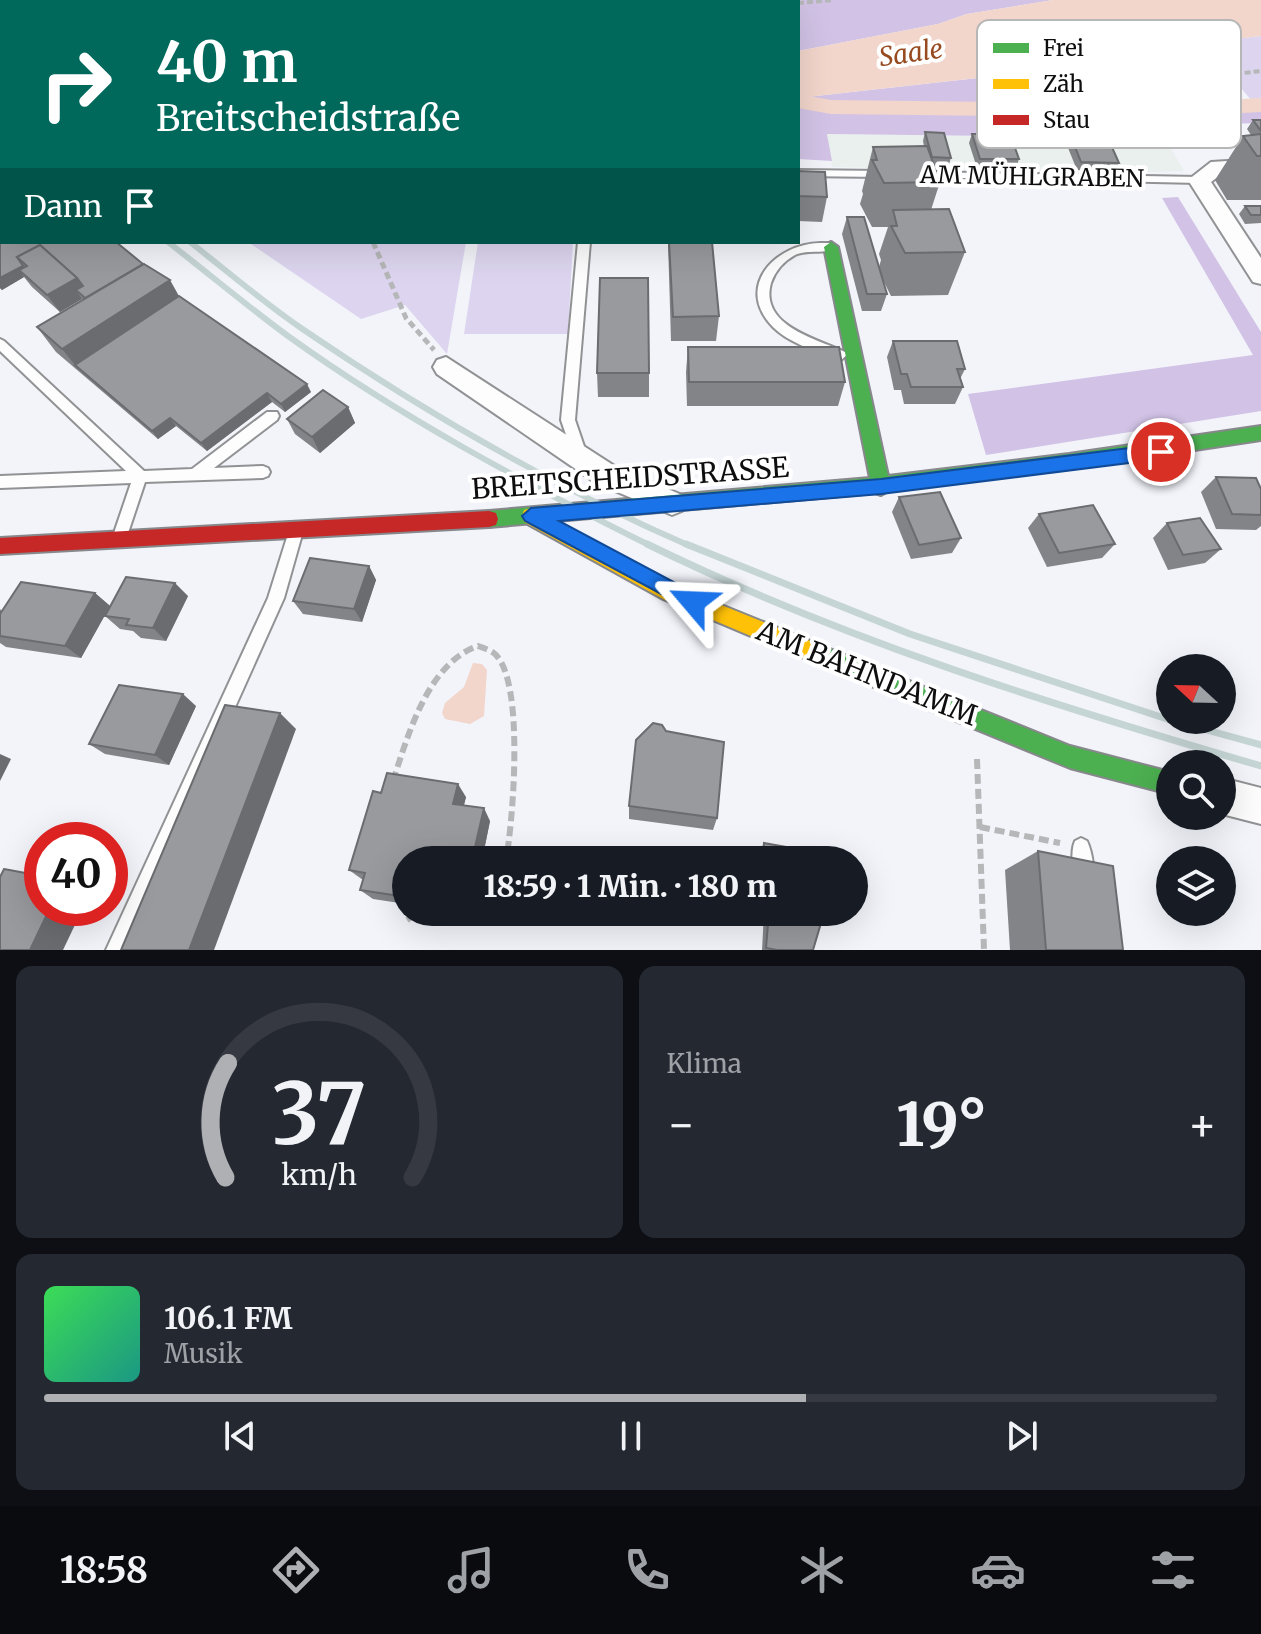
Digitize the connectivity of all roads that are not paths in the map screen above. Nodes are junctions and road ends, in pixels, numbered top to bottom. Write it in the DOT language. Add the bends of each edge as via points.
graph roads {
  1 [pos="1249,161"];
  2 [pos="800,173"];
  3 [pos="893,174"];
  4 [pos="908,174"];
  5 [pos="1199,180"];
  6 [pos="584,244"];
  7 [pos="831,247"];
  8 [pos="1261,276"];
  9 [pos="0,344"];
  10 [pos="831,351"];
  11 [pos="787,352"];
  12 [pos="856,362"];
  13 [pos="446,367"];
  14 [pos="272,416"];
  15 [pos="1261,433"];
  16 [pos="581,459"];
  17 [pos="263,472"];
  18 [pos="195,474"];
  19 [pos="140,476"];
  20 [pos="0,482"];
  21 [pos="881,487"];
  22 [pos="672,503"];
  23 [pos="531,516"];
  24 [pos="297,530"];
  25 [pos="118,540"];
  26 [pos="0,546"];
  27 [pos="1156,779"];
  28 [pos="1236,800"];
  29 [pos="1261,806"];
  30 [pos="1081,847"];
  31 [pos="1087,903"];
  32 [pos="116,950"];
  1 -- 5 [label="street, AM MÜHLGRABEN" via="1218,167"];
  2 -- 3 [label="lane, AM MÜHLGRABEN"];
  4 -- 5 [label="lane, AM MÜHLGRABEN"];
  5 -- 8 [label="street"];
  6 -- 16 [label="lane" via="568,420"];
  7 -- 10 [label="lane" via="800,249 778,261 763,289 775,321"];
  7 -- 12 [label="street"];
  9 -- 19 [label="lane"];
  10 -- 11 [label="lane"];
  10 -- 12 [label="lane"];
  12 -- 21 [label="street"];
  13 -- 16 [label="street"];
  14 -- 18 [label="lane"];
  15 -- 21 [label="street, BREITSCHEIDSTRASSE" via="1124,458"];
  16 -- 22 [label="street"];
  17 -- 18 [label="lane"];
  18 -- 19 [label="lane"];
  19 -- 20 [label="lane"];
  19 -- 25 [label="lane"];
  21 -- 22 [label="street, BREITSCHEIDSTRASSE"];
  22 -- 23 [label="street, BREITSCHEIDSTRASSE"];
  23 -- 24 [label="street, BREITSCHEIDSTRASSE"];
  23 -- 27 [label="street, AM BAHNDAMM" via="670,593 1070,757"];
  24 -- 25 [label="street, BREITSCHEIDSTRASSE"];
  24 -- 32 [label="lane" via="276,598"];
  25 -- 26 [label="street, BREITSCHEIDSTRASSE"];
  28 -- 29 [label="street"];
  30 -- 31 [label="lane"];
}
